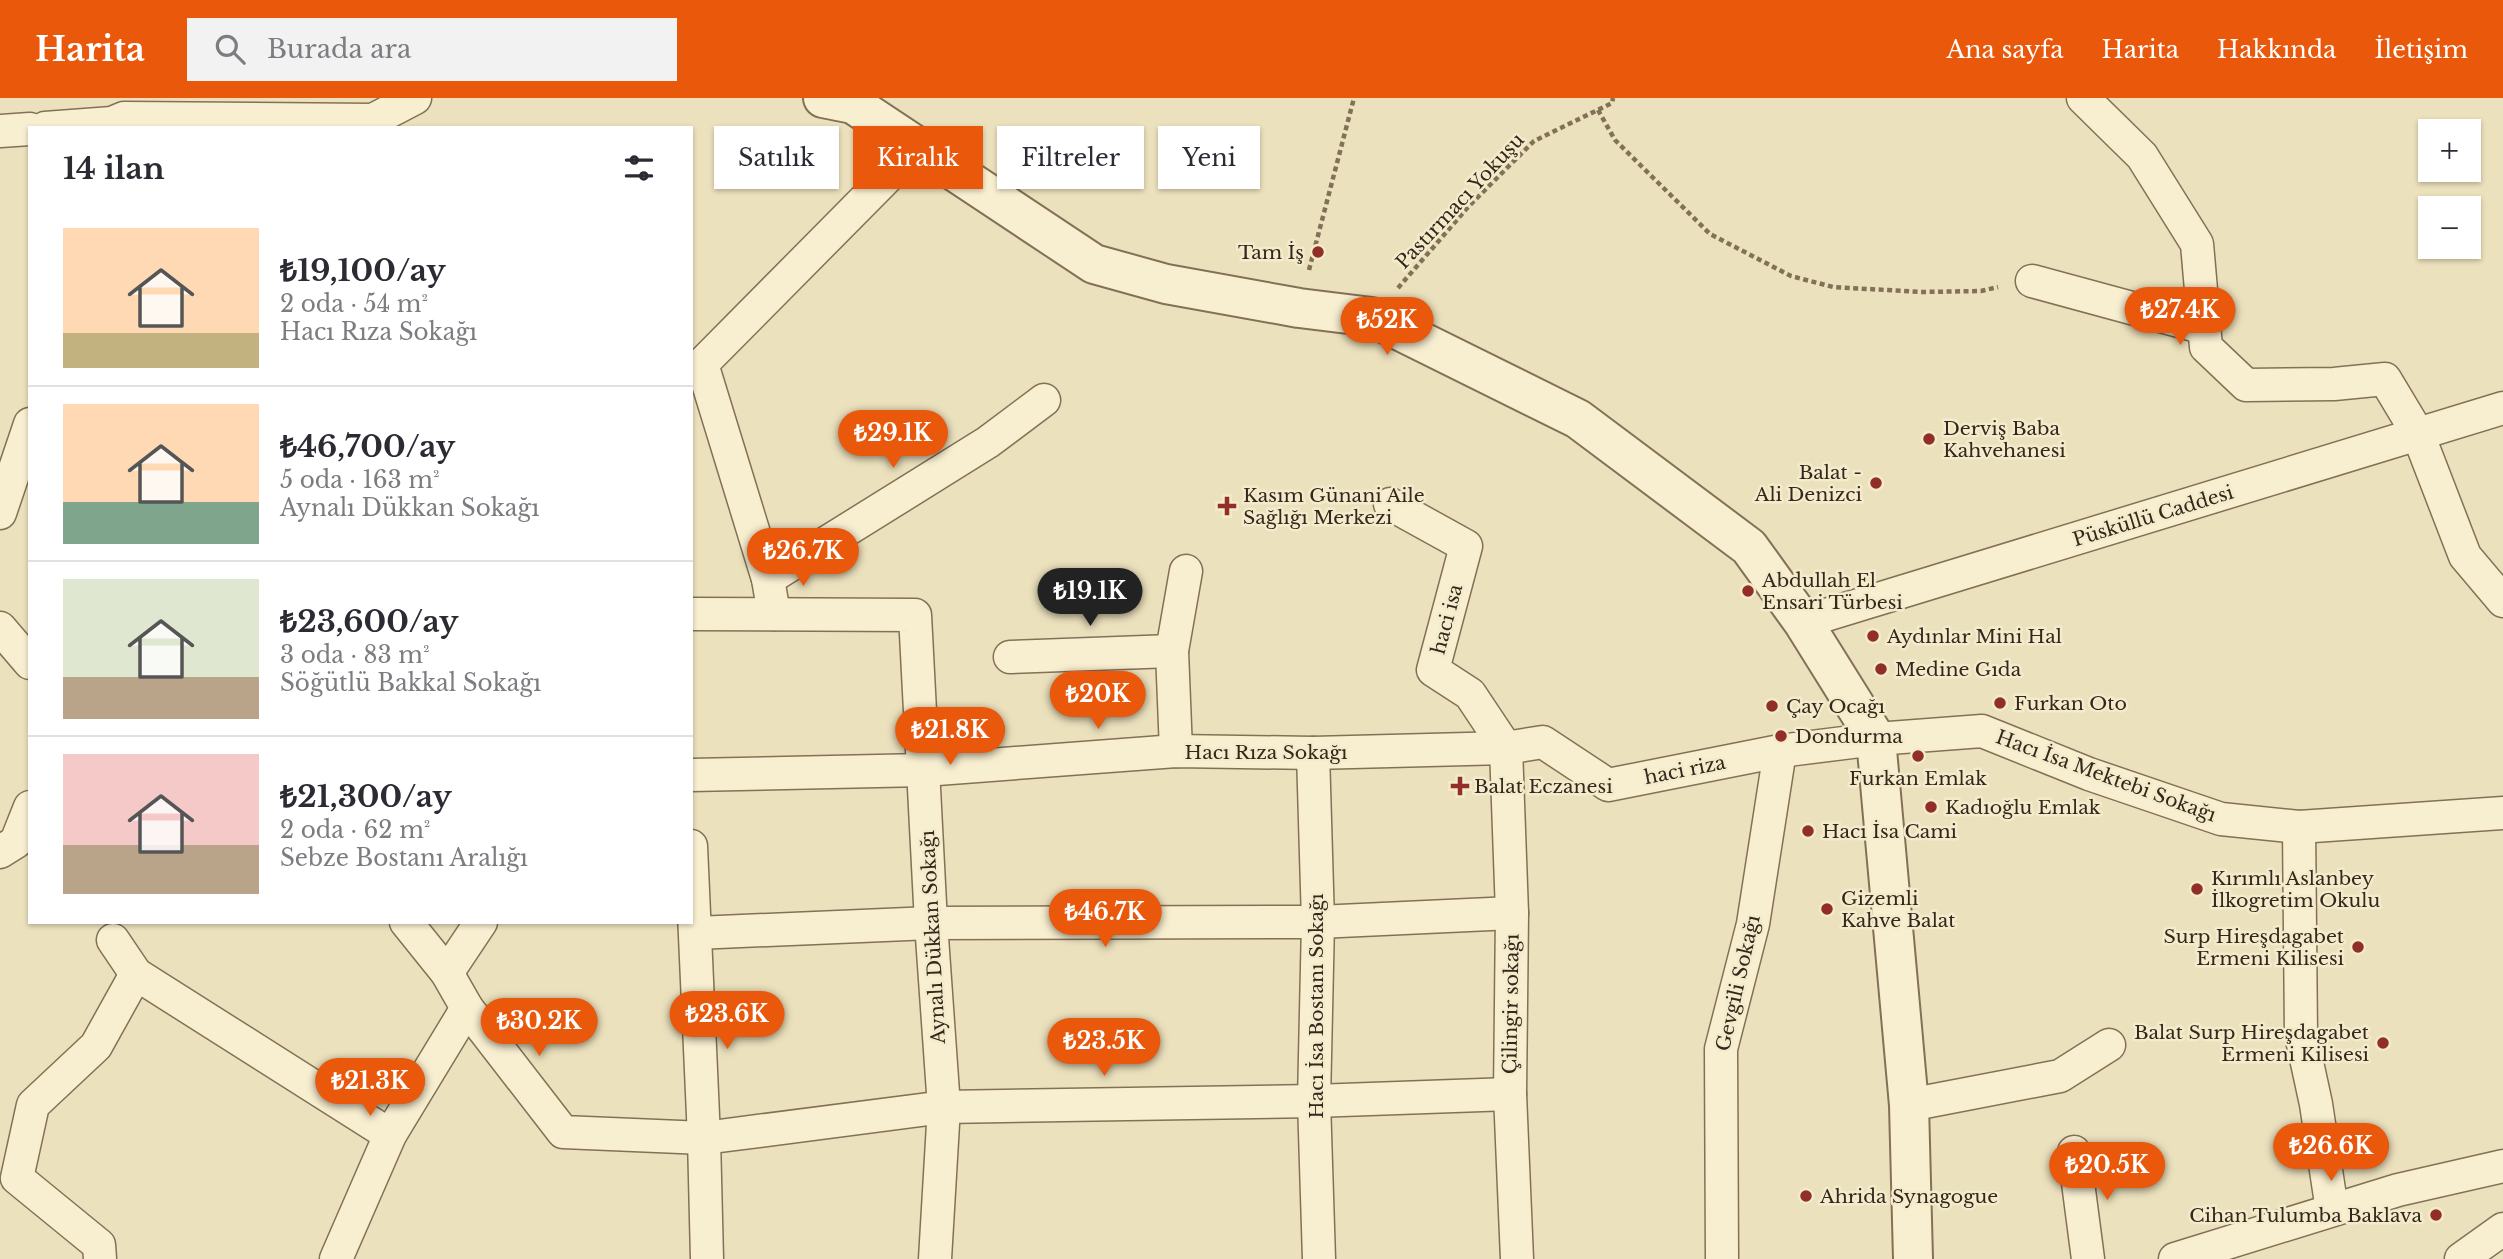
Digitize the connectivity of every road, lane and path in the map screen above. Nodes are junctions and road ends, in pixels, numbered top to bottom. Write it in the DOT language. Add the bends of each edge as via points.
graph roads {
  1 [pos="415,98"];
  2 [pos="822,98"];
  3 [pos="1354,98"];
  4 [pos="1613,98"];
  5 [pos="2083,98"];
  6 [pos="1598,110"];
  7 [pos="247,123"];
  8 [pos="112,125"];
  9 [pos="90,126"];
  10 [pos="884,126"];
  11 [pos="28,129"];
  12 [pos="0,131"];
  13 [pos="875,189"];
  14 [pos="979,189"];
  15 [pos="2032,281"];
  16 [pos="1299,308"];
  17 [pos="1372,317"];
  18 [pos="2205,328"];
  19 [pos="1044,400"];
  20 [pos="2503,408"];
  21 [pos="28,430"];
  22 [pos="2418,434"];
  23 [pos="1390,504"];
  24 [pos="0,513"];
  25 [pos="1186,571"];
  26 [pos="768,579"];
  27 [pos="2503,601"];
  28 [pos="693,614"];
  29 [pos="774,614"];
  30 [pos="1803,622"];
  31 [pos="0,628"];
  32 [pos="1172,651"];
  33 [pos="1010,657"];
  34 [pos="28,661"];
  35 [pos="1876,739"];
  36 [pos="1506,748"];
  37 [pos="1176,751"];
  38 [pos="1780,751"];
  39 [pos="1313,753"];
  40 [pos="924,770"];
  41 [pos="693,775"];
  42 [pos="28,810"];
  43 [pos="2503,813"];
  44 [pos="2299,827"];
  45 [pos="5,845"];
  46 [pos="693,881"];
  47 [pos="1512,913"];
  48 [pos="1318,922"];
  49 [pos="931,923"];
  50 [pos="408,924"];
  51 [pos="480,924"];
  52 [pos="696,933"];
  53 [pos="113,940"];
  54 [pos="136,974"];
  55 [pos="447,974"];
  56 [pos="467,1008"];
  57 [pos="2109,1045"];
  58 [pos="1510,1094"];
  59 [pos="1314,1101"];
  60 [pos="1909,1105"];
  61 [pos="944,1107"];
  62 [pos="390,1135"];
  63 [pos="704,1138"];
  64 [pos="2074,1152"];
  65 [pos="2503,1166"];
  66 [pos="2332,1210"];
  67 [pos="2503,1229"];
  68 [pos="100,1259"];
  69 [pos="339,1259"];
  70 [pos="707,1259"];
  71 [pos="935,1259"];
  72 [pos="1319,1259"];
  73 [pos="1517,1259"];
  74 [pos="1722,1259"];
  75 [pos="1913,1259"];
  76 [pos="2088,1259"];
  77 [pos="2175,1259"];
  78 [pos="2461,1259"];
  1 -- 7 [label="street" via="373,120"];
  2 -- 10 [label="street" via="853,104"];
  3 -- 16 [label="path"];
  4 -- 6 [label="path, Pastırmacı Yokuşu"];
  5 -- 18 [label="street" via="2142,156 2197,244"];
  6 -- 15 [label="path" via="1615,140 1710,234 1791,276 1833,287 1920,292 1981,290"];
  6 -- 17 [label="path, Pastırmacı Yokuşu" via="1534,141 1469,206"];
  7 -- 8 [label="street" via="124,118"];
  8 -- 9 [label="street"];
  11 -- 12 [label="street"];
  13 -- 26 [label="street" via="702,364"];
  14 -- 16 [label="street" via="1094,264 1166,284"];
  15 -- 18 [label="street"];
  16 -- 17 [label="street"];
  17 -- 30 [label="street" via="1578,419 1749,547"];
  18 -- 22 [label="street" via="2206,346 2246,385 2385,379"];
  19 -- 26 [label="street" via="988,442"];
  20 -- 22 [label="street, Püsküllü Caddesi"];
  21 -- 24 [label="street"];
  22 -- 27 [label="street" via="2465,556"];
  22 -- 30 [label="street, Püsküllü Caddesi"];
  23 -- 36 [label="street, haci isa" via="1466,546 1433,670 1470,694"];
  25 -- 32 [label="street"];
  26 -- 29 [label="street"];
  28 -- 29 [label="street"];
  29 -- 40 [label="street, Aynalı Dükkan Sokağı" via="915,615"];
  30 -- 35 [label="street"];
  31 -- 34 [label="street"];
  32 -- 33 [label="street"];
  32 -- 37 [label="street"];
  35 -- 38 [label="street, haci riza"];
  35 -- 44 [label="street, Hacı İsa Mektebi Sokağı" via="1982,731 2221,819"];
  35 -- 60 [label="street"];
  36 -- 38 [label="street, haci riza" via="1543,742 1608,785"];
  36 -- 39 [label="street, Hacı Rıza Sokağı"];
  36 -- 47 [label="street, Çilingir sokağı"];
  37 -- 39 [label="street, Hacı Rıza Sokağı"];
  37 -- 40 [label="street, Hacı Rıza Sokağı"];
  38 -- 74 [label="street, Gevgili Sokağı" via="1753,924 1721,1049"];
  39 -- 48 [label="street, Hacı İsa Bostanı Sokağı"];
  40 -- 41 [label="street, Hacı Rıza Sokağı"];
  40 -- 49 [label="street, Aynalı Dükkan Sokağı"];
  42 -- 45 [label="street"];
  43 -- 44 [label="street, Hacı İsa Mektebi Sokağı"];
  44 -- 66 [label="street" via="2301,1035"];
  46 -- 52 [label="street"];
  47 -- 48 [label="street"];
  47 -- 58 [label="street, Çilingir sokağı"];
  48 -- 49 [label="street"];
  48 -- 59 [label="street, Hacı İsa Bostanı Sokağı"];
  49 -- 52 [label="street"];
  49 -- 61 [label="street, Aynalı Dükkan Sokağı"];
  50 -- 55 [label="street"];
  51 -- 55 [label="street"];
  52 -- 63 [label="street"];
  53 -- 54 [label="street"];
  54 -- 62 [label="street"];
  54 -- 68 [label="street" via="96,1046 33,1105 17,1178 99,1245"];
  55 -- 56 [label="street"];
  56 -- 62 [label="street"];
  56 -- 63 [label="street" via="563,1132"];
  57 -- 60 [label="street" via="2060,1076"];
  58 -- 59 [label="street"];
  58 -- 73 [label="street, Çilingir sokağı"];
  59 -- 61 [label="street"];
  59 -- 72 [label="street, Hacı İsa Bostanı Sokağı"];
  60 -- 75 [label="street"];
  61 -- 63 [label="street"];
  61 -- 71 [label="street, Aynalı Dükkan Sokağı"];
  62 -- 69 [label="street"];
  63 -- 70 [label="street"];
  64 -- 76 [label="street"];
  65 -- 66 [label="street"];
  66 -- 77 [label="street"];
  67 -- 78 [label="street"];
}
